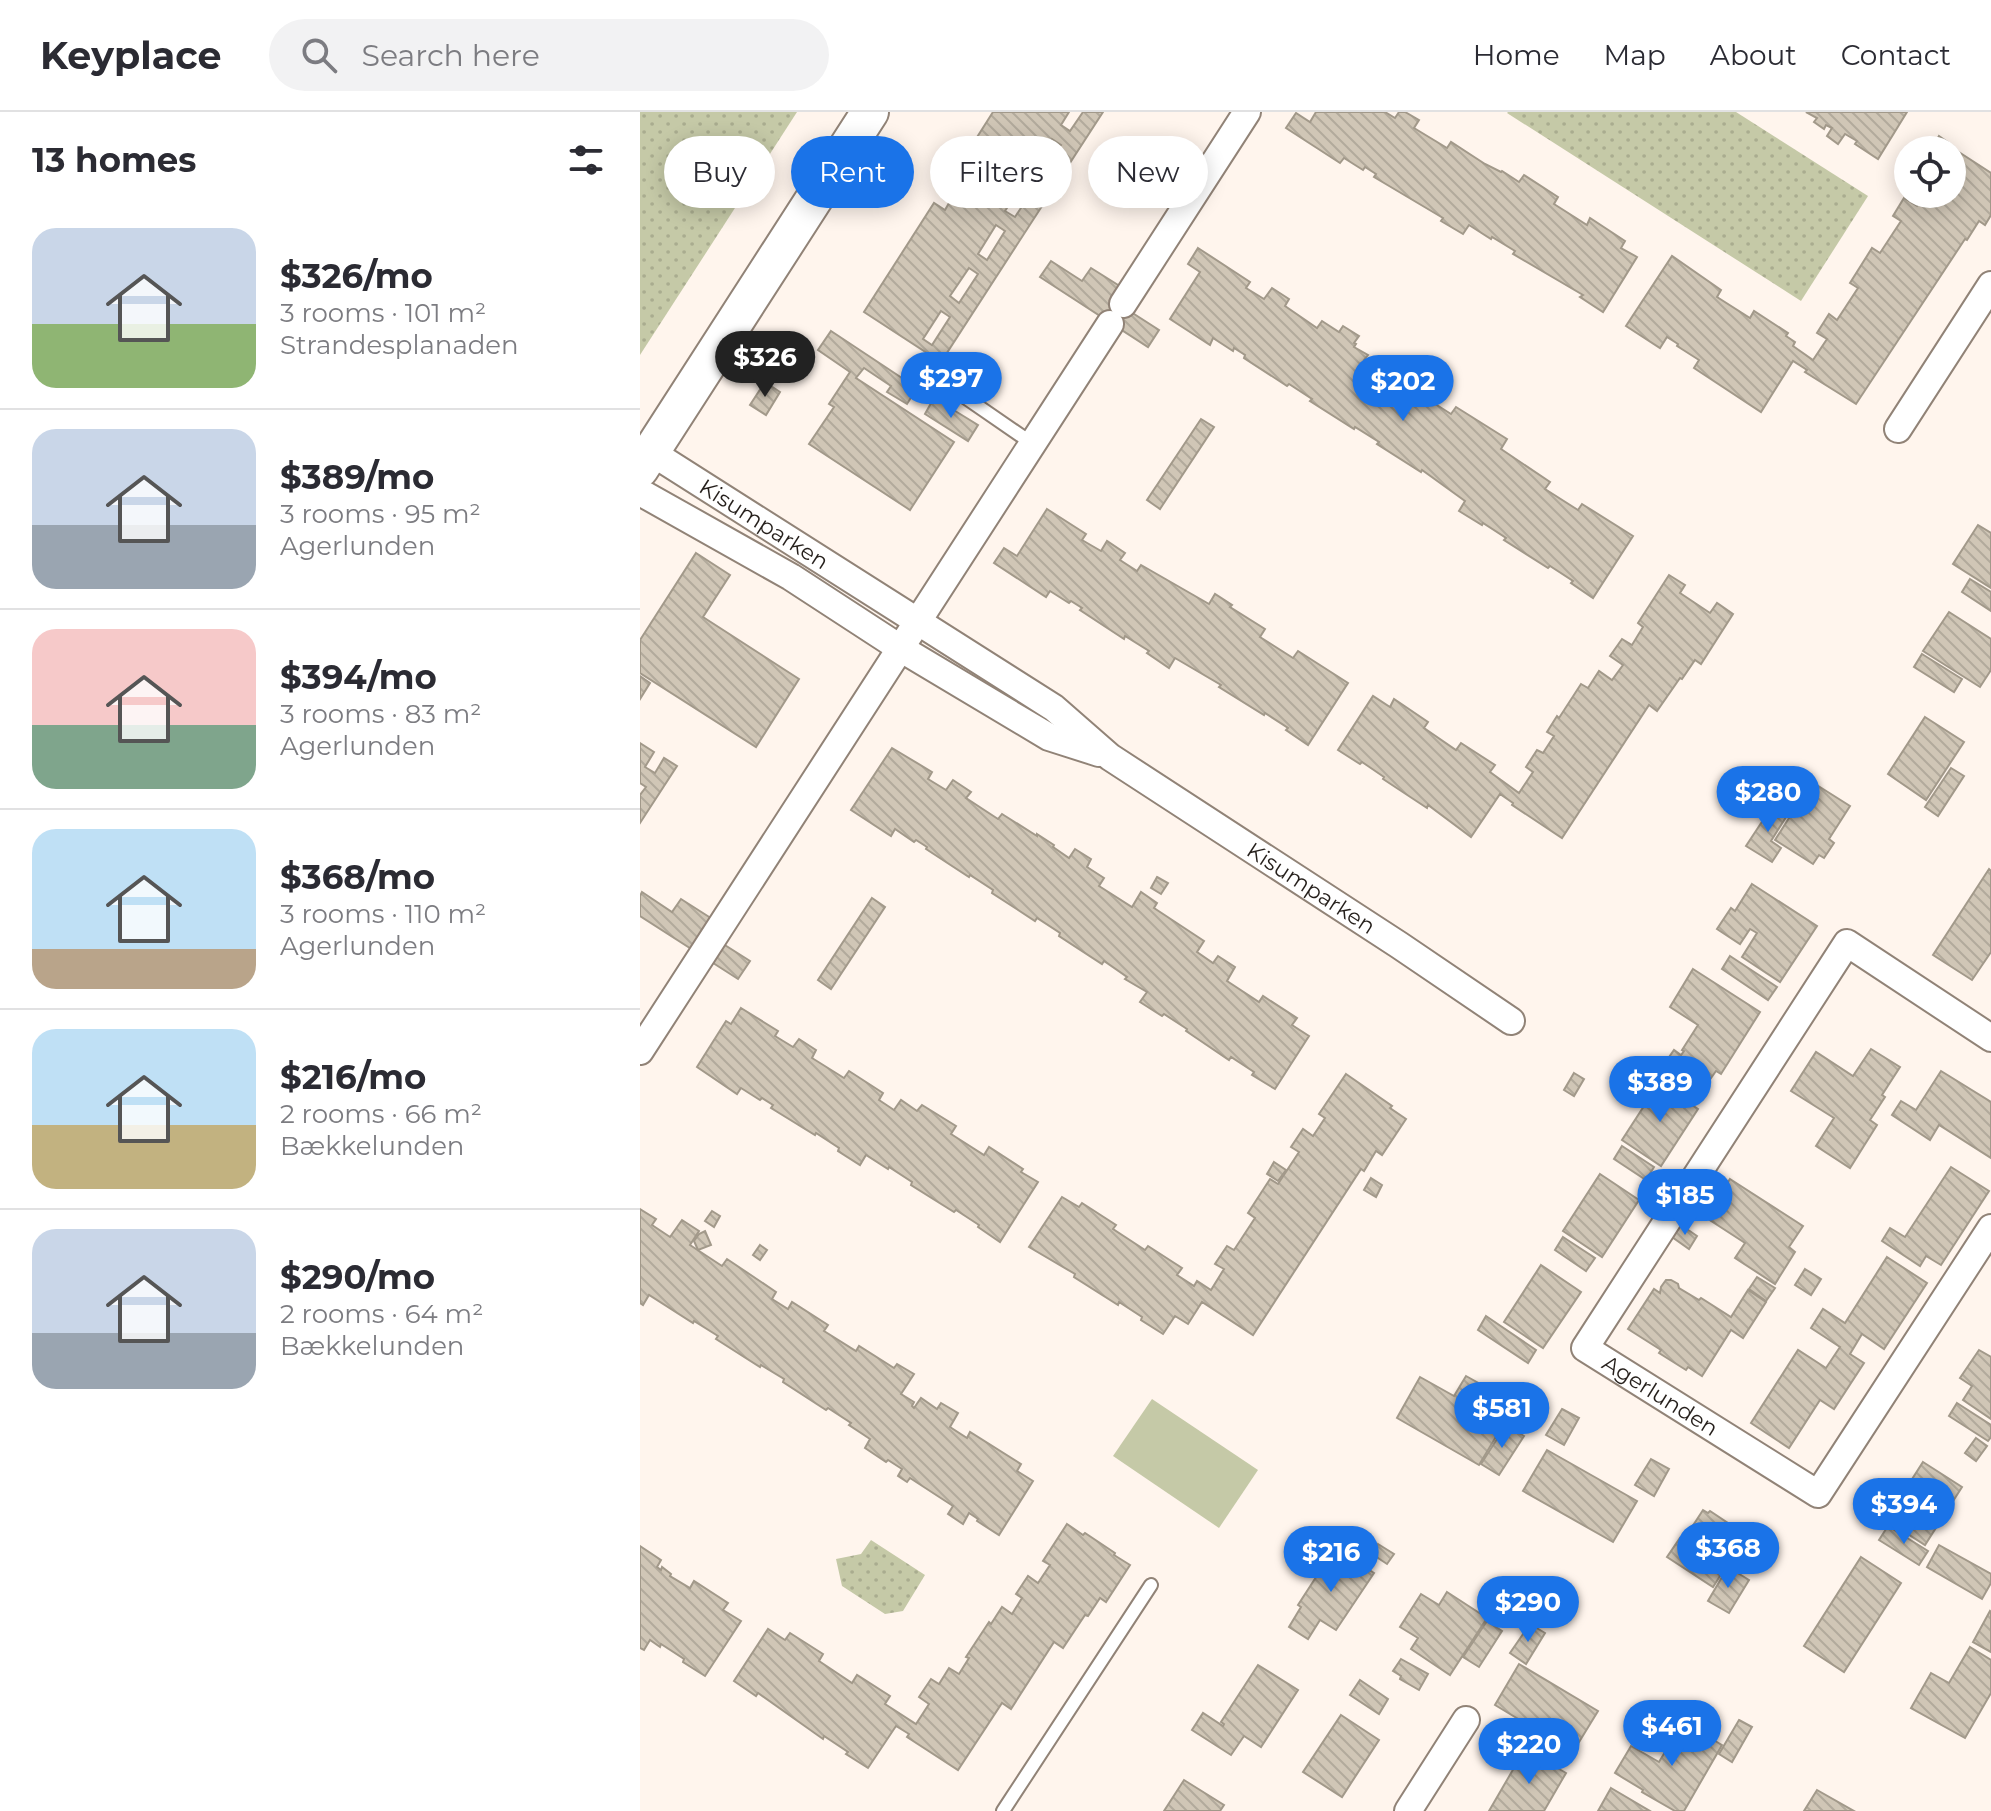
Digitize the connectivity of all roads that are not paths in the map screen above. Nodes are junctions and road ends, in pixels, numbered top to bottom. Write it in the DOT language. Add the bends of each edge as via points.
graph roads {
  1 [pos="870,112"];
  2 [pos="1247,112"];
  3 [pos="1991,285"];
  4 [pos="943,382"];
  5 [pos="1898,429"];
  6 [pos="1033,444"];
  7 [pos="645,460"];
  8 [pos="640,492"];
  9 [pos="919,621"];
  10 [pos="900,648"];
  11 [pos="1110,757"];
  12 [pos="1511,1021"];
  13 [pos="1991,1038"];
  14 [pos="640,1051"];
  15 [pos="1991,1228"];
  16 [pos="1151,1585"];
  17 [pos="1466,1720"];
  18 [pos="1003,1811"];
  19 [pos="1408,1811"];
  1 -- 7 [label="street"];
  2 -- 6 [label="street"];
  3 -- 5 [label="street"];
  4 -- 6 [label="lane"];
  6 -- 9 [label="street"];
  7 -- 9 [label="street, Kisumparken"];
  8 -- 10 [label="street, Kisumparken" via="791,577"];
  9 -- 10 [label="street"];
  9 -- 11 [label="street, Kisumparken" via="1054,708"];
  10 -- 11 [label="street, Kisumparken" via="1049,737"];
  10 -- 14 [label="street"];
  11 -- 12 [label="street, Kisumparken"];
  13 -- 15 [label="street, Agerlunden" via="1847,943 1585,1348 1818,1494"];
  16 -- 18 [label="lane"];
  17 -- 19 [label="street"];
}
